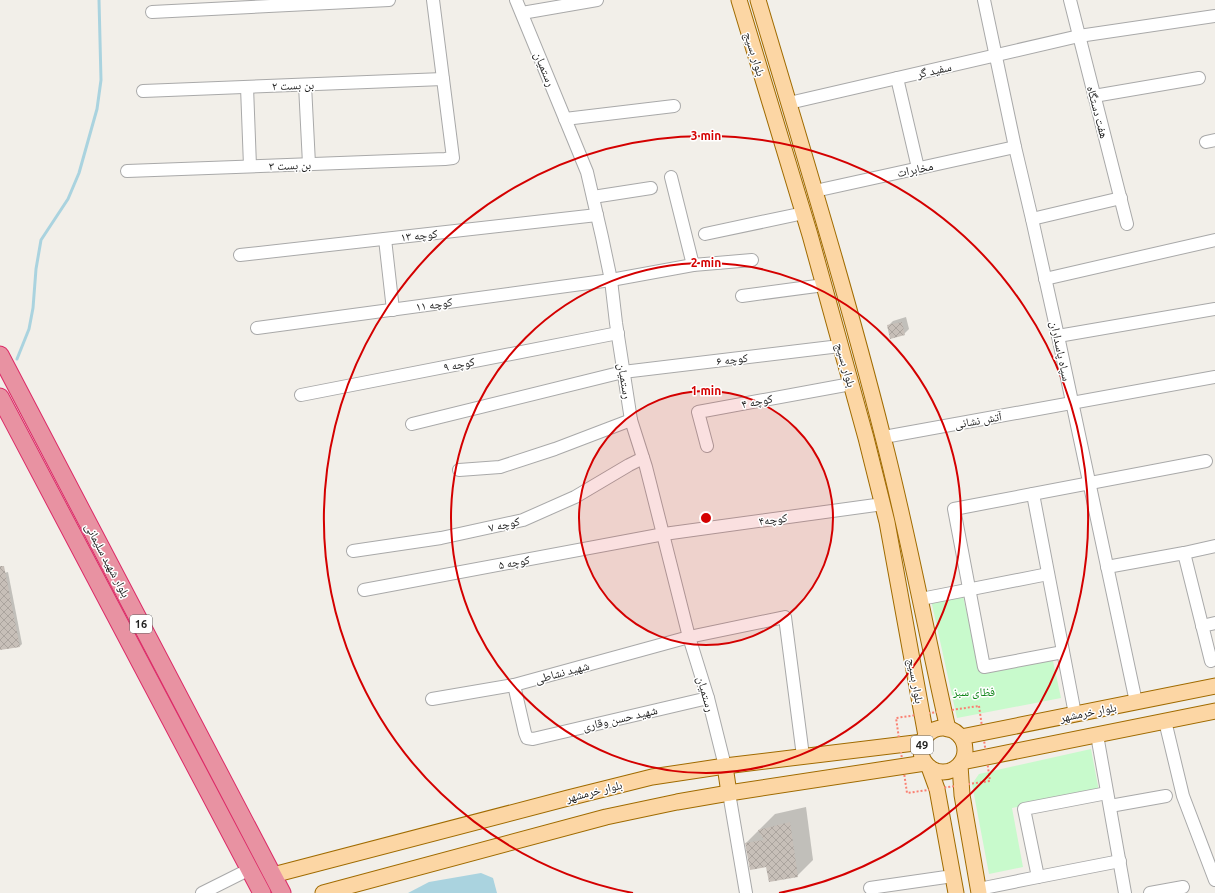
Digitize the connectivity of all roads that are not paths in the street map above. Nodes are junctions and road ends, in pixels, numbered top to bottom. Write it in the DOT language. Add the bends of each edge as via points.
graph roads {
  1 [pos="389,0"];
  2 [pos="433,0"];
  3 [pos="516,0"];
  4 [pos="597,0"];
  5 [pos="739,0"];
  6 [pos="758,0"];
  7 [pos="984,0"];
  8 [pos="1070,0"];
  9 [pos="152,12"];
  10 [pos="522,13"];
  11 [pos="1215,16"];
  12 [pos="1079,36"];
  13 [pos="996,55"];
  14 [pos="897,78"];
  15 [pos="1199,78"];
  16 [pos="443,79"];
  17 [pos="305,85"];
  18 [pos="247,87"];
  19 [pos="143,91"];
  20 [pos="1094,96"];
  21 [pos="789,104"];
  22 [pos="674,106"];
  23 [pos="772,108"];
  24 [pos="565,119"];
  25 [pos="1015,147"];
  26 [pos="309,164"];
  27 [pos="250,166"];
  28 [pos="918,168"];
  29 [pos="127,171"];
  30 [pos="671,177"];
  31 [pos="652,188"];
  32 [pos="815,191"];
  33 [pos="593,197"];
  34 [pos="1121,198"];
  35 [pos="804,214"];
  36 [pos="598,215"];
  37 [pos="1032,219"];
  38 [pos="1127,224"];
  39 [pos="705,234"];
  40 [pos="385,239"];
  41 [pos="1215,240"];
  42 [pos="240,255"];
  43 [pos="752,260"];
  44 [pos="693,265"];
  45 [pos="1045,278"];
  46 [pos="611,280"];
  47 [pos="824,285"];
  48 [pos="742,296"];
  49 [pos="1215,309"];
  50 [pos="392,310"];
  51 [pos="257,328"];
  52 [pos="618,333"];
  53 [pos="1058,336"];
  54 [pos="840,346"];
  55 [pos="0,355"];
  56 [pos="624,372"];
  57 [pos="1215,377"];
  58 [pos="851,384"];
  59 [pos="301,394"];
  60 [pos="0,397"];
  61 [pos="1072,403"];
  62 [pos="631,420"];
  63 [pos="412,424"];
  64 [pos="884,437"];
  65 [pos="866,438"];
  66 [pos="707,446"];
  67 [pos="643,458"];
  68 [pos="1206,461"];
  69 [pos="459,470"];
  70 [pos="1089,483"];
  71 [pos="1033,494"];
  72 [pos="883,504"];
  73 [pos="664,534"];
  74 [pos="1215,546"];
  75 [pos="352,551"];
  76 [pos="1184,553"];
  77 [pos="1107,567"];
  78 [pos="1048,574"];
  79 [pos="364,590"];
  80 [pos="969,590"];
  81 [pos="921,599"];
  82 [pos="1215,623"];
  83 [pos="1202,626"];
  84 [pos="689,637"];
  85 [pos="1063,652"];
  86 [pos="1211,661"];
  87 [pos="514,685"];
  88 [pos="1215,686"];
  89 [pos="1181,693"];
  90 [pos="432,698"];
  91 [pos="708,698"];
  92 [pos="1136,702"];
  93 [pos="1215,711"];
  94 [pos="1075,714"];
  95 [pos="1187,717"];
  96 [pos="1165,721"];
  97 [pos="948,729"];
  98 [pos="1097,735"];
  99 [pos="961,737"];
  100 [pos="925,739"];
  101 [pos="803,756"];
  102 [pos="961,763"];
  103 [pos="927,765"];
  104 [pos="725,766"];
  105 [pos="729,792"];
  106 [pos="1107,793"];
  107 [pos="1166,796"];
  108 [pos="1110,806"];
  109 [pos="1120,861"];
  110 [pos="250,869"];
  111 [pos="273,875"];
  112 [pos="953,876"];
  113 [pos="1038,877"];
  114 [pos="1215,880"];
  115 [pos="1183,887"];
  116 [pos="870,888"];
  117 [pos="979,891"];
  118 [pos="202,893"];
  119 [pos="262,893"];
  120 [pos="282,893"];
  121 [pos="323,893"];
  122 [pos="746,893"];
  123 [pos="956,893"];
  124 [pos="1125,893"];
  125 [pos="1150,893"];
  1 -- 9 [label="street"];
  2 -- 16 [label="street"];
  3 -- 10 [label="street, رستمیان"];
  4 -- 10 [label="street"];
  5 -- 23 [label="main road, بلوار بسیج / 49"];
  6 -- 21 [label="main road, بلوار بسیج / 49"];
  7 -- 13 [label="street, سپاه پاسداران"];
  8 -- 12 [label="street, هفت دستگاه"];
  10 -- 24 [label="street, رستمیان"];
  11 -- 12 [label="street, سفید گر"];
  12 -- 13 [label="street, سفید گر"];
  12 -- 20 [label="street, هفت دستگاه"];
  13 -- 14 [label="street, سفید گر"];
  13 -- 25 [label="street, سپاه پاسداران"];
  14 -- 21 [label="street, سفید گر"];
  14 -- 28 [label="street"];
  15 -- 20 [label="street"];
  16 -- 17 [label="street, بن بست ۲"];
  16 -- 26 [label="street, بن بست ۳" via="453,158"];
  17 -- 18 [label="street, بن بست ۲"];
  17 -- 26 [label="street"];
  18 -- 19 [label="street, بن بست ۲"];
  18 -- 27 [label="street"];
  20 -- 34 [label="street, هفت دستگاه"];
  21 -- 23 [label="main road"];
  21 -- 32 [label="main road, بلوار بسیج / 49"];
  22 -- 24 [label="street"];
  23 -- 35 [label="main road, بلوار بسیج / 49"];
  24 -- 33 [label="street, رستمیان" via="587,172"];
  25 -- 28 [label="street, مخابرات"];
  25 -- 37 [label="street, سپاه پاسداران"];
  26 -- 27 [label="street, بن بست ۳"];
  27 -- 29 [label="street, بن بست ۳"];
  28 -- 32 [label="street, مخابرات"];
  30 -- 44 [label="street"];
  31 -- 33 [label="street"];
  32 -- 64 [label="main road, بلوار بسیج / 49"];
  33 -- 36 [label="street, رستمیان"];
  34 -- 37 [label="street"];
  34 -- 38 [label="street, هفت دستگاه"];
  35 -- 39 [label="street"];
  35 -- 47 [label="main road, بلوار بسیج / 49"];
  36 -- 40 [label="street, کوچه ۱۳"];
  36 -- 46 [label="street, رستمیان"];
  37 -- 45 [label="street, سپاه پاسداران"];
  40 -- 42 [label="street, کوچه ۱۳"];
  40 -- 50 [label="street"];
  41 -- 45 [label="street"];
  43 -- 44 [label="street, کوچه ۱۱"];
  44 -- 46 [label="street, کوچه ۱۱"];
  45 -- 53 [label="street, سپاه پاسداران"];
  46 -- 50 [label="street, کوچه ۱۱"];
  46 -- 52 [label="street, رستمیان"];
  47 -- 48 [label="street"];
  47 -- 54 [label="main road, بلوار بسیج / 49"];
  49 -- 53 [label="street"];
  50 -- 51 [label="street, کوچه ۱۱"];
  52 -- 56 [label="street, رستمیان"];
  52 -- 59 [label="street, کوچه ۹"];
  53 -- 61 [label="street, سپاه پاسداران"];
  54 -- 56 [label="street, کوچه ۶"];
  54 -- 58 [label="main road, بلوار بسیج / 49"];
  55 -- 111 [label="highway, بلوار شهید سلیمانی / 16"];
  56 -- 62 [label="street, رستمیان"];
  56 -- 63 [label="street, کوچه ۶"];
  57 -- 61 [label="street, آتش نشانی"];
  58 -- 65 [label="main road, بلوار بسیج / 49"];
  58 -- 66 [label="street, کوچه ۴" via="698,412"];
  60 -- 110 [label="highway, بلوار شهید سلیمانی / 16"];
  61 -- 64 [label="street, آتش نشانی"];
  61 -- 70 [label="street, سپاه پاسداران"];
  62 -- 67 [label="street, رستمیان"];
  62 -- 69 [label="street" via="500,467"];
  64 -- 65 [label="main road"];
  64 -- 81 [label="main road, بلوار بسیج / 49"];
  65 -- 72 [label="main road, بلوار بسیج / 49"];
  67 -- 73 [label="street, رستمیان"];
  67 -- 75 [label="street, کوچه ۷" via="575,497 523,520 441,538"];
  68 -- 70 [label="street"];
  70 -- 71 [label="street"];
  70 -- 77 [label="street, سپاه پاسداران"];
  71 -- 78 [label="street"];
  71 -- 80 [label="street" via="954,509"];
  72 -- 73 [label="street, کوچه۴"];
  72 -- 100 [label="main road, بلوار بسیج / 49" via="923,714"];
  73 -- 79 [label="street, کوچه ۵"];
  73 -- 84 [label="street, رستمیان"];
  74 -- 76 [label="street"];
  76 -- 77 [label="street"];
  76 -- 83 [label="street"];
  77 -- 92 [label="street, سپاه پاسداران"];
  78 -- 80 [label="street"];
  78 -- 85 [label="street"];
  80 -- 81 [label="street"];
  80 -- 85 [label="street" via="984,667"];
  81 -- 97 [label="main road, بلوار بسیج / 49"];
  82 -- 83 [label="street"];
  83 -- 86 [label="street"];
  84 -- 87 [label="street, شهید نشاطی"];
  84 -- 91 [label="street, رستمیان"];
  84 -- 101 [label="street, شهید نشاطی" via="785,617"];
  85 -- 94 [label="street"];
  87 -- 90 [label="street, شهید نشاطی"];
  87 -- 91 [label="street, شهید حسن وقاری" via="525,733 527,738 533,739"];
  88 -- 89 [label="main road, بلوار خرمشهر"];
  89 -- 92 [label="main road, بلوار خرمشهر"];
  89 -- 95 [label="main road"];
  91 -- 104 [label="street, رستمیان"];
  92 -- 94 [label="main road, بلوار خرمشهر"];
  93 -- 95 [label="main road, بلوار خرمشهر"];
  94 -- 99 [label="main road, بلوار خرمشهر"];
  95 -- 96 [label="main road, بلوار خرمشهر"];
  96 -- 98 [label="main road, بلوار خرمشهر"];
  96 -- 114 [label="street" via="1183,796"];
  97 -- 99 [label="main road, 49"];
  97 -- 100 [label="main road, 49" via="936,730"];
  98 -- 102 [label="main road, بلوار خرمشهر"];
  98 -- 106 [label="street"];
  99 -- 102 [label="main road" via="965,756"];
  100 -- 101 [label="main road, بلوار خرمشهر"];
  100 -- 103 [label="main road, 49" via="921,749"];
  101 -- 104 [label="main road, بلوار خرمشهر"];
  102 -- 103 [label="main road, 49" via="948,772 935,771"];
  102 -- 117 [label="main road" via="962,795"];
  103 -- 105 [label="main road" via="903,766"];
  103 -- 112 [label="main road, 49" via="937,789"];
  104 -- 105 [label="main road"];
  104 -- 111 [label="main road, بلوار خرمشهر" via="652,778 568,798"];
  105 -- 121 [label="main road" via="606,817"];
  105 -- 122 [label="street"];
  106 -- 108 [label="street"];
  106 -- 113 [label="street" via="1024,809"];
  107 -- 108 [label="street"];
  108 -- 109 [label="street"];
  109 -- 113 [label="street"];
  109 -- 124 [label="street"];
  110 -- 118 [label="street"];
  110 -- 119 [label="highway, بلوار شهید سلیمانی / 16"];
  111 -- 120 [label="highway, بلوار شهید سلیمانی / 16"];
  112 -- 116 [label="street"];
  112 -- 123 [label="main road, 49"];
  113 -- 117 [label="street"];
  115 -- 125 [label="street"];
}
